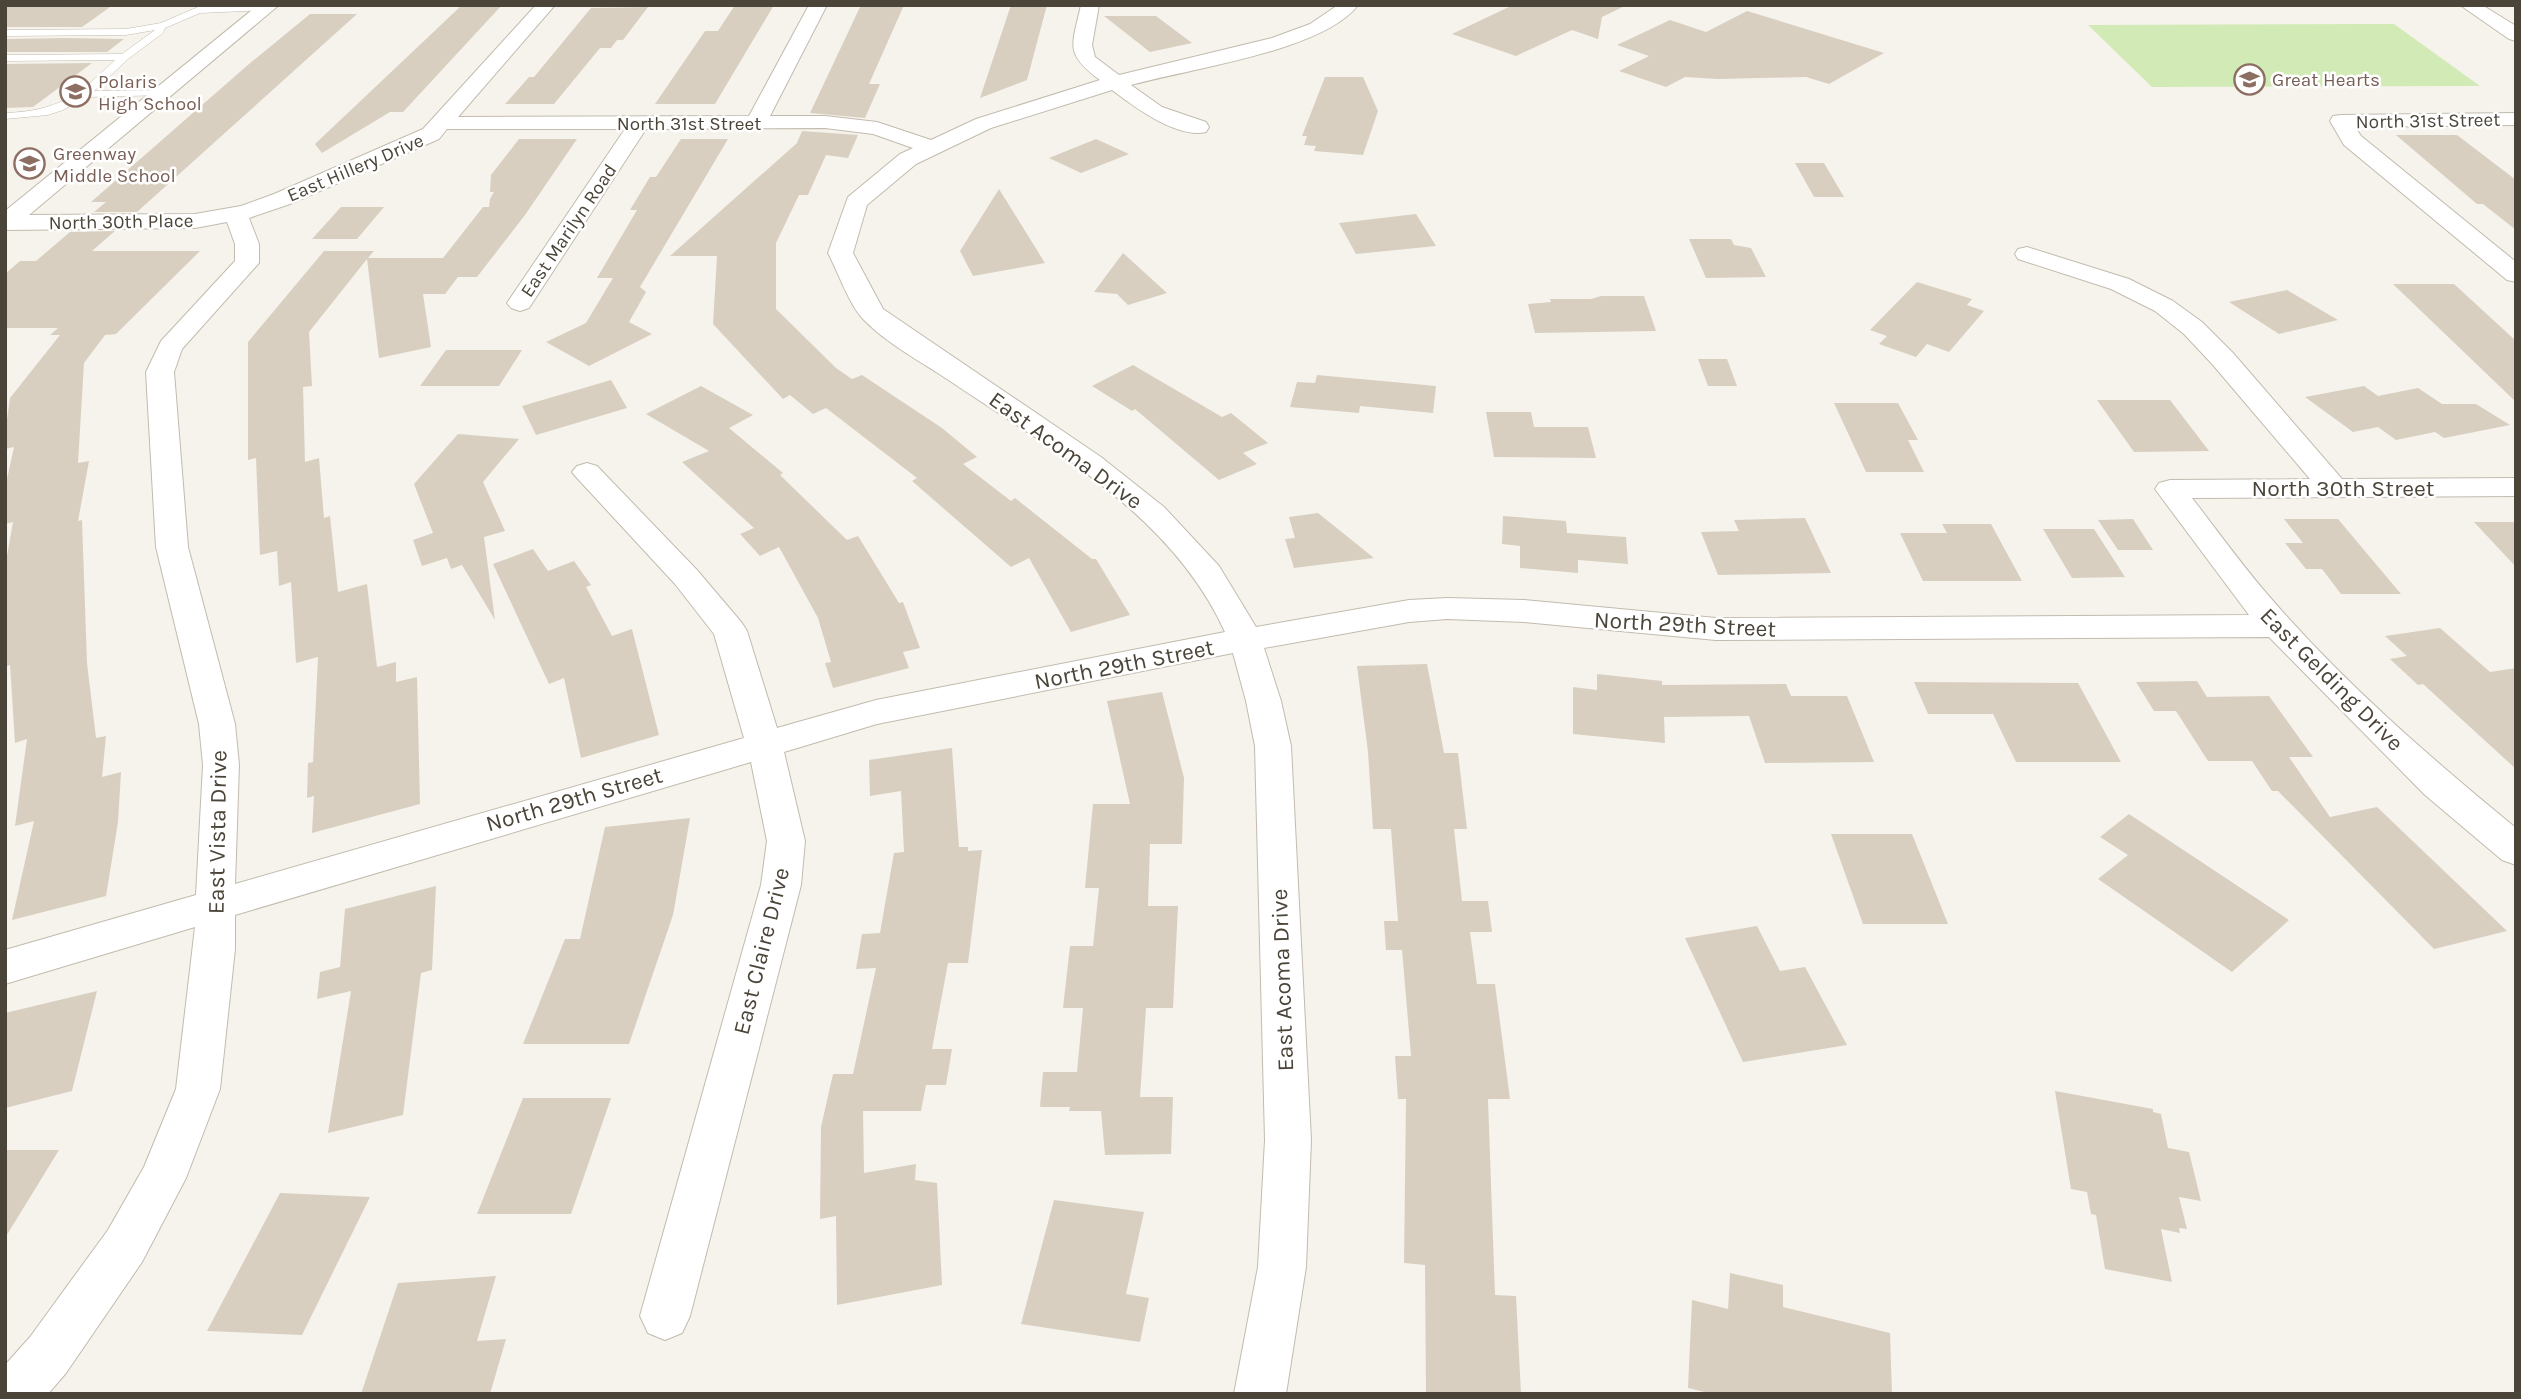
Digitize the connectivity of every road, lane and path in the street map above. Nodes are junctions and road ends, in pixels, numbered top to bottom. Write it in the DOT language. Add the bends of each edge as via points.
graph roads {
  1 [pos="546,5"];
  2 [pos="818,5"];
  3 [pos="1090,5"];
  4 [pos="1349,5"];
  5 [pos="2469,5"];
  6 [pos="269,6"];
  7 [pos="160,26"];
  8 [pos="5,33"];
  9 [pos="2516,35"];
  10 [pos="124,57"];
  11 [pos="5,58"];
  12 [pos="1113,82"];
  13 [pos="164,93"];
  14 [pos="86,94"];
  15 [pos="5,116"];
  16 [pos="2516,119"];
  17 [pos="640,122"];
  18 [pos="756,122"];
  19 [pos="443,123"];
  20 [pos="1198,127"];
  21 [pos="930,147"];
  22 [pos="235,214"];
  23 [pos="6,223"];
  24 [pos="2027,254"];
  25 [pos="2515,274"];
  26 [pos="520,303"];
  27 [pos="587,471"];
  28 [pos="2516,487"];
  29 [pos="2334,488"];
  30 [pos="2170,489"];
  31 [pos="2278,626"];
  32 [pos="1244,640"];
  33 [pos="764,744"];
  34 [pos="2516,850"];
  35 [pos="215,905"];
  36 [pos="5,967"];
  37 [pos="665,1316"];
  38 [pos="14,1394"];
  39 [pos="1260,1394"];
  1 -- 19 [label="street, East Hillery Drive"];
  2 -- 18 [label="street"];
  3 -- 12 [label="street" via="1082,53"];
  4 -- 12 [label="street, East Acoma Drive" via="1321,25 1282,41"];
  5 -- 9 [label="street"];
  6 -- 7 [label="lane" via="198,10"];
  6 -- 13 [label="street"];
  7 -- 8 [label="lane" via="125,32"];
  7 -- 10 [label="lane" via="160,31"];
  10 -- 11 [label="lane"];
  10 -- 14 [label="lane"];
  12 -- 20 [label="street" via="1154,112"];
  12 -- 21 [label="street, East Acoma Drive" via="1035,104"];
  13 -- 14 [label="lane"];
  13 -- 23 [label="street"];
  14 -- 15 [label="lane" via="64,108"];
  16 -- 25 [label="street, North 31st Street" via="2340,121 2352,141"];
  17 -- 18 [label="street, North 31st Street"];
  17 -- 19 [label="street, North 31st Street"];
  17 -- 26 [label="street, East Marilyn Road"];
  18 -- 21 [label="street, North 31st Street" via="853,124"];
  19 -- 22 [label="street, East Hillery Drive" via="413,144"];
  21 -- 32 [label="street, East Acoma Drive" via="891,170 846,218 841,235 843,268 858,297 886,324 1094,466 1148,509 1209,575"];
  22 -- 23 [label="street, North 30th Place" via="168,222"];
  22 -- 35 [label="street, East Vista Drive" via="250,254 247,263 170,347 160,372 172,547 217,724 221,765"];
  24 -- 29 [label="street" via="2120,284 2164,306 2193,328"];
  27 -- 33 [label="street, East Claire Drive" via="686,576 730,631"];
  28 -- 29 [label="street, North 30th Street"];
  29 -- 30 [label="street, North 30th Street"];
  30 -- 31 [label="street, East Gelding Drive"];
  31 -- 32 [label="street, North 29th Street" via="1695,629 1464,607 1409,611"];
  31 -- 34 [label="street, East Gelding Drive" via="2438,785"];
  32 -- 33 [label="street, North 29th Street" via="876,712"];
  32 -- 39 [label="street, East Acoma Drive" via="1265,701 1273,746 1288,1140 1282,1267"];
  33 -- 35 [label="street, North 29th Street"];
  33 -- 37 [label="street, East Claire Drive" via="786,841 781,885"];
  35 -- 36 [label="street, North 29th Street"];
  35 -- 38 [label="street, East Vista Drive" via="215,949 198,1089 163,1178 125,1245 48,1355"];
}
